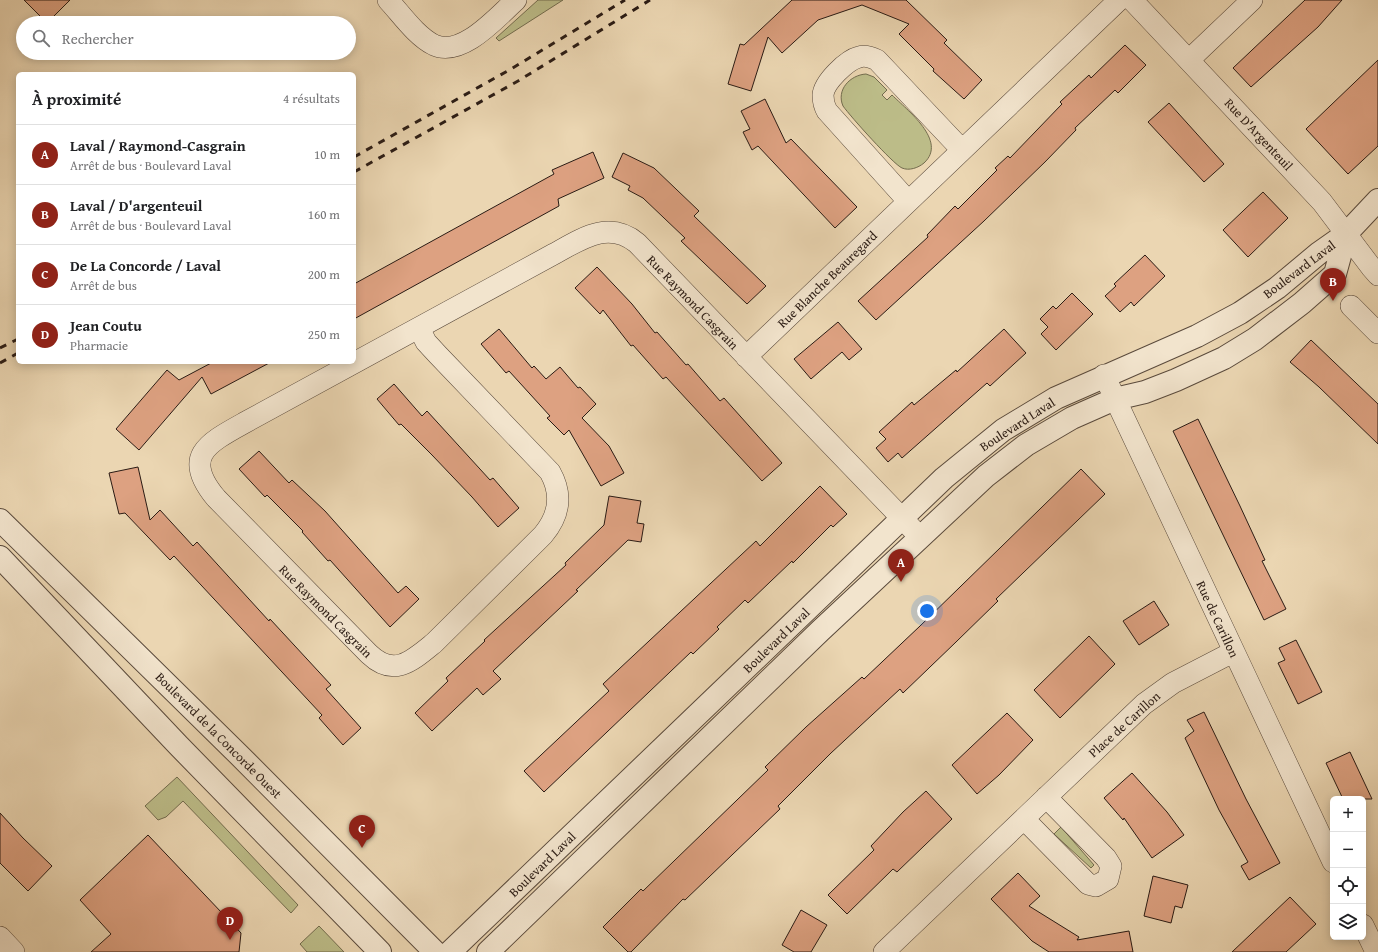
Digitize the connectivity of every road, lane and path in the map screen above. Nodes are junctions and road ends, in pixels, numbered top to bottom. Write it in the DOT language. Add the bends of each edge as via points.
graph roads {
  1 [pos="388,0"];
  2 [pos="516,0"];
  3 [pos="1119,0"];
  4 [pos="1132,0"];
  5 [pos="1252,0"];
  6 [pos="1190,60"];
  7 [pos="962,150"];
  8 [pos="1378,200"];
  9 [pos="908,202"];
  10 [pos="1346,234"];
  11 [pos="1378,274"];
  12 [pos="1351,306"];
  13 [pos="419,328"];
  14 [pos="1378,333"];
  15 [pos="746,357"];
  16 [pos="356,363"];
  17 [pos="353,364"];
  18 [pos="1104,375"];
  19 [pos="1115,399"];
  20 [pos="901,519"];
  21 [pos="0,520"];
  22 [pos="920,537"];
  23 [pos="0,557"];
  24 [pos="1233,652"];
  25 [pos="1046,796"];
  26 [pos="1024,819"];
  27 [pos="1330,856"];
  28 [pos="1366,931"];
  29 [pos="0,937"];
  30 [pos="14,952"];
  31 [pos="380,952"];
  32 [pos="435,952"];
  33 [pos="450,952"];
  34 [pos="488,952"];
  35 [pos="884,952"];
  36 [pos="1376,952"];
  1 -- 2 [label="street" via="418,33 434,45 444,47 469,41"];
  3 -- 7 [label="street, Rue Blanche Beauregard"];
  4 -- 6 [label="street, Rue D'Argenteuil"];
  5 -- 6 [label="street"];
  6 -- 10 [label="street, Rue D'Argenteuil" via="1322,202"];
  7 -- 9 [label="street, Rue Blanche Beauregard"];
  7 -- 9 [label="street" via="881,63 873,58 864,56 854,59 828,81 823,96 827,111"];
  8 -- 10 [label="street"];
  9 -- 15 [label="street, Rue Blanche Beauregard"];
  10 -- 11 [label="street, Rue D'Argenteuil"];
  10 -- 18 [label="street, Boulevard Laval" via="1277,288 1228,320 1197,336"];
  10 -- 19 [label="street, Boulevard Laval" via="1335,274 1268,330 1241,348 1204,367 1145,392"];
  12 -- 14 [label="street"];
  13 -- 15 [label="street, Rue Raymond Casgrain" via="582,239 594,234 614,232 626,235 637,243"];
  13 -- 16 [label="street, Rue Raymond Casgrain"];
  13 -- 17 [label="street, Rue Raymond Casgrain" via="426,342 550,472 556,486 558,507 553,522 543,535 434,643 412,660 400,665 381,664 369,654 223,506 202,480 200,464 204,452 220,437"];
  15 -- 20 [label="street, Rue Raymond Casgrain"];
  18 -- 19 [label="street, Rue de Carillon"];
  18 -- 20 [label="street, Boulevard Laval" via="1056,398 1003,430 960,464"];
  19 -- 22 [label="street, Boulevard Laval" via="1072,418 1021,449 986,476"];
  19 -- 24 [label="street, Rue de Carillon"];
  20 -- 22 [label="street, Rue Raymond Casgrain"];
  20 -- 33 [label="street, Boulevard Laval"];
  21 -- 32 [label="street, Boulevard de la Concorde Ouest"];
  22 -- 34 [label="street, Boulevard Laval"];
  23 -- 31 [label="street" via="178,745"];
  24 -- 25 [label="street, Place de Carillon" via="1158,692"];
  24 -- 27 [label="street, Rue de Carillon"];
  25 -- 26 [label="street, Place de Carillon"];
  25 -- 26 [label="street" via="1106,858 1111,866 1108,879 1096,886 1088,884"];
  26 -- 35 [label="street, Place de Carillon"];
  28 -- 36 [label="street"];
  29 -- 30 [label="street"];
}
